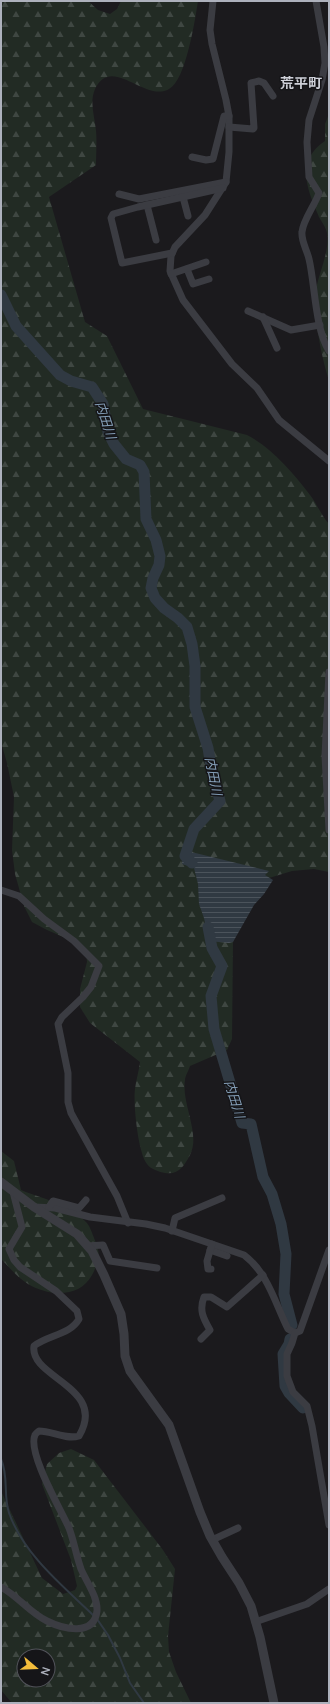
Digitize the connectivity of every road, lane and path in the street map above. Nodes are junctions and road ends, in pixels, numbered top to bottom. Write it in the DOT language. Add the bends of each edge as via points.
graph roads {
  1 [pos="213,1"];
  2 [pos="316,1"];
  3 [pos="272,96"];
  4 [pos="229,116"];
  5 [pos="229,127"];
  6 [pos="192,157"];
  7 [pos="224,185"];
  8 [pos="119,194"];
  9 [pos="183,197"];
  10 [pos="147,205"];
  11 [pos="188,216"];
  12 [pos="156,240"];
  13 [pos="172,253"];
  14 [pos="206,262"];
  15 [pos="187,269"];
  16 [pos="171,274"];
  17 [pos="209,279"];
  18 [pos="248,311"];
  19 [pos="263,317"];
  20 [pos="320,325"];
  21 [pos="278,348"];
  22 [pos="329,351"];
  23 [pos="329,461"];
  24 [pos="329,672"];
  25 [pos="329,830"];
  26 [pos="1,890"];
  27 [pos="1,1182"];
  28 [pos="13,1192"];
  29 [pos="222,1198"];
  30 [pos="86,1200"];
  31 [pos="34,1207"];
  32 [pos="49,1207"];
  33 [pos="128,1223"];
  34 [pos="172,1231"];
  35 [pos="87,1246"];
  36 [pos="211,1247"];
  37 [pos="329,1250"];
  38 [pos="226,1256"];
  39 [pos="156,1268"];
  40 [pos="211,1269"];
  41 [pos="263,1275"];
  42 [pos="295,1333"];
  43 [pos="201,1339"];
  44 [pos="329,1524"];
  45 [pos="238,1528"];
  46 [pos="212,1540"];
  47 [pos="1,1587"];
  48 [pos="329,1589"];
  49 [pos="255,1622"];
  50 [pos="274,1703"];
  1 -- 4 [label="street" via="210,30"];
  2 -- 20 [label="street" via="325,63 309,120 307,142 309,177 319,193 302,231"];
  3 -- 5 [label="street" via="264,83 251,83 254,128"];
  4 -- 5 [label="street"];
  4 -- 6 [label="street" via="224,116 213,159"];
  5 -- 7 [label="street"];
  7 -- 8 [label="street" via="139,198"];
  7 -- 9 [label="street"];
  7 -- 13 [label="street" via="205,215"];
  9 -- 10 [label="street"];
  9 -- 11 [label="street"];
  10 -- 12 [label="street"];
  10 -- 13 [label="street" via="113,214 111,218 122,263"];
  13 -- 16 [label="street"];
  14 -- 15 [label="street"];
  15 -- 16 [label="street"];
  15 -- 17 [label="street" via="193,284"];
  16 -- 23 [label="street" via="187,307 232,364 257,388 279,420"];
  18 -- 19 [label="street"];
  19 -- 20 [label="street" via="291,330"];
  19 -- 21 [label="street"];
  20 -- 22 [label="street"];
  24 -- 25 [label="street" via="325,756"];
  26 -- 33 [label="street" via="19,896 74,941 98,966 91,987 62,1016 58,1024 68,1073 68,1102 71,1113 117,1196"];
  27 -- 28 [label="street"];
  28 -- 31 [label="street"];
  28 -- 47 [label="street" via="22,1227 9,1249 14,1260 20,1267 56,1291 77,1311 79,1319 75,1326 41,1340 34,1346 32,1353 52,1375 72,1390 84,1407 87,1417 84,1428 79,1436 72,1438 50,1431 39,1431 35,1434 34,1443 42,1475 70,1530 97,1610 89,1626 80,1629 66,1628 48,1622"];
  29 -- 34 [label="street" via="175,1218"];
  30 -- 32 [label="street" via="79,1208 53,1201"];
  31 -- 32 [label="street"];
  31 -- 35 [label="street" via="77,1234"];
  32 -- 33 [label="street"];
  33 -- 34 [label="street" via="146,1224"];
  34 -- 36 [label="street"];
  35 -- 39 [label="street" via="102,1245 110,1260"];
  35 -- 46 [label="street" via="92,1251 121,1314 125,1356 130,1371 169,1425"];
  36 -- 38 [label="street"];
  36 -- 40 [label="street" via="206,1264 208,1269"];
  36 -- 41 [label="street" via="244,1255 254,1262"];
  37 -- 42 [label="street" via="300,1331"];
  41 -- 42 [label="street" via="288,1329"];
  41 -- 43 [label="street" via="227,1306 211,1297 204,1297 201,1313 210,1330"];
  42 -- 44 [label="street" via="287,1354 287,1376 293,1392 307,1406"];
  45 -- 46 [label="street"];
  46 -- 49 [label="street" via="239,1582 251,1606"];
  48 -- 49 [label="street" via="308,1604"];
  49 -- 50 [label="street"];
}
